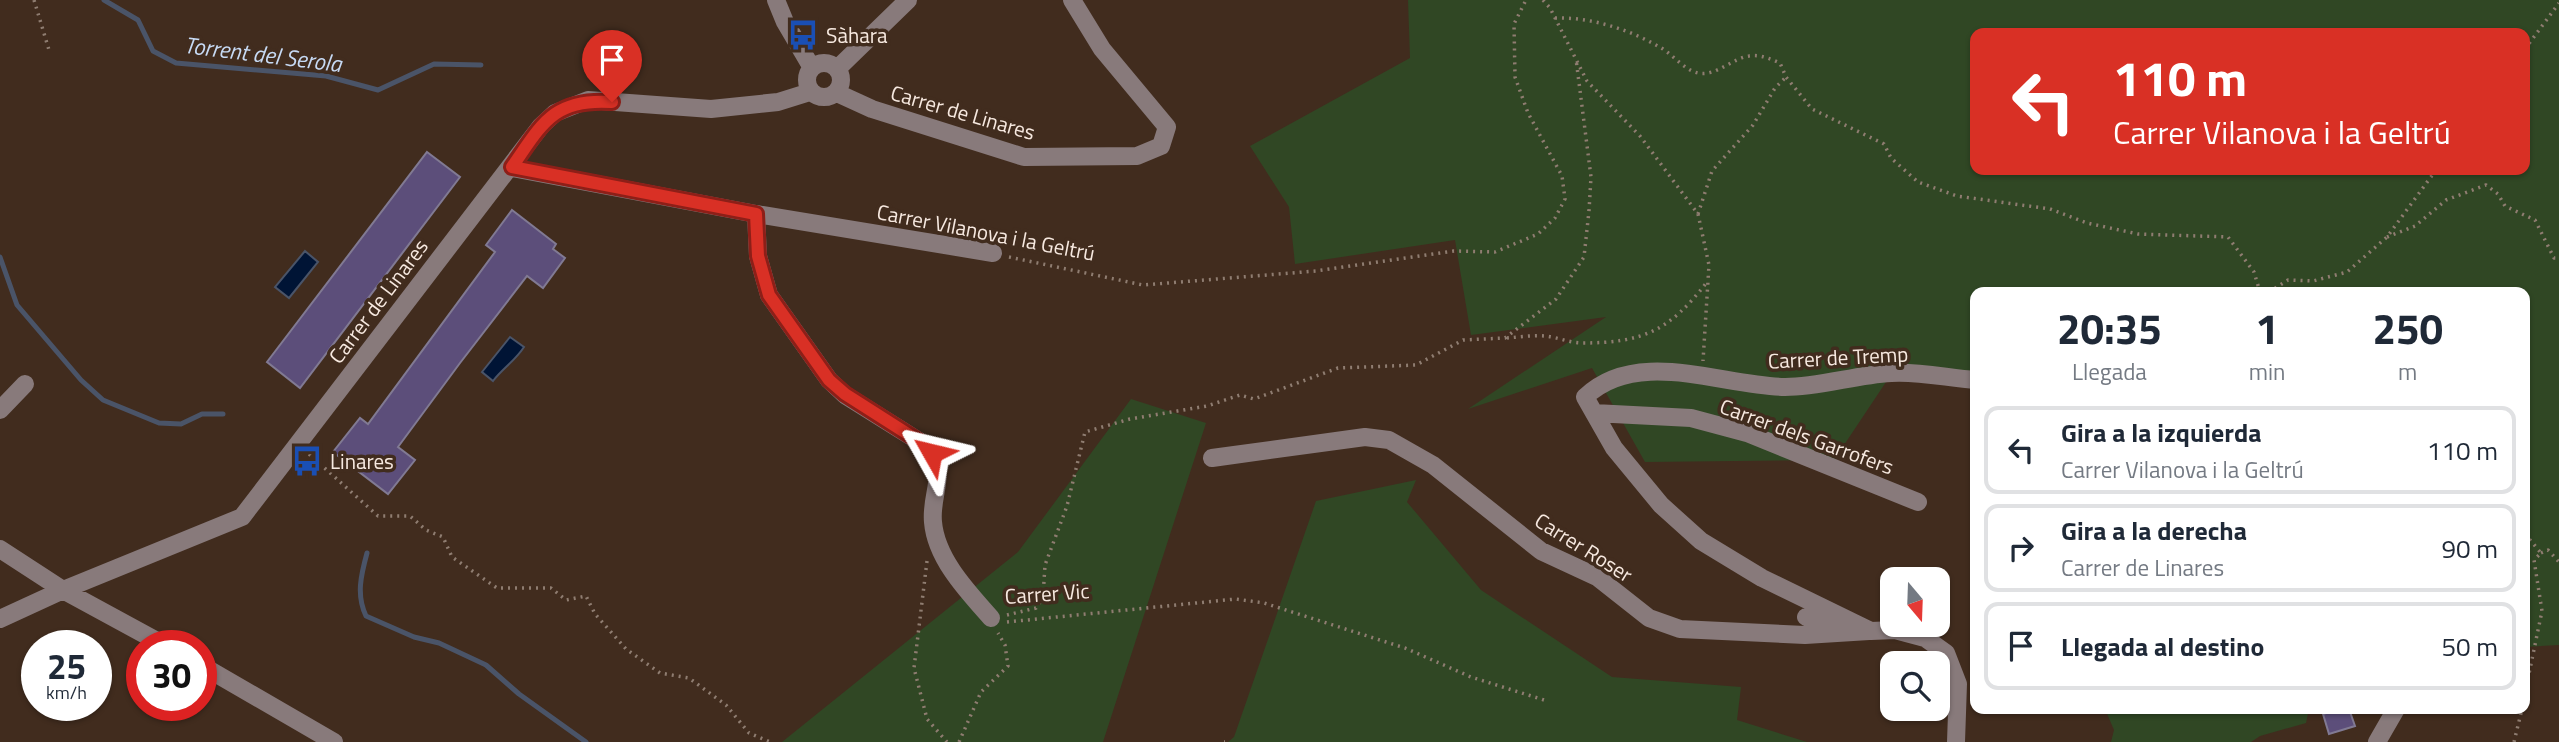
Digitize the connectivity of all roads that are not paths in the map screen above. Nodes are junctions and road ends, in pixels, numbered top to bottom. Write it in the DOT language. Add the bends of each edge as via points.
graph roads {
  1 [pos="776,0"];
  2 [pos="908,0"];
  3 [pos="1072,0"];
  4 [pos="812,68"];
  5 [pos="837,69"];
  6 [pos="810,92"];
  7 [pos="837,93"];
  8 [pos="512,167"];
  9 [pos="756,214"];
  10 [pos="993,253"];
  11 [pos="1970,380"];
  12 [pos="25,384"];
  13 [pos="0,410"];
  14 [pos="1594,413"];
  15 [pos="1212,458"];
  16 [pos="1918,502"];
  17 [pos="4,556"];
  18 [pos="63,590"];
  19 [pos="1806,617"];
  20 [pos="991,618"];
  21 [pos="0,619"];
  22 [pos="137,630"];
  23 [pos="1871,631"];
  24 [pos="1834,633"];
  25 [pos="217,674"];
  26 [pos="2393,714"];
  27 [pos="334,742"];
  28 [pos="1956,742"];
  29 [pos="2377,742"];
  1 -- 4 [label="street"];
  2 -- 5 [label="street"];
  3 -- 7 [label="street, Carrer de Linares" via="1102,49 1167,127 1161,146 1137,156 1024,157 872,109"];
  4 -- 5 [label="street" via="825,63"];
  4 -- 6 [label="street" via="807,79"];
  5 -- 7 [label="street" via="842,83"];
  6 -- 7 [label="street" via="824,98"];
  6 -- 8 [label="street, Carrer de Linares" via="778,102 711,108 580,102 555,113 541,126"];
  8 -- 9 [label="street, Carrer Vilanova i la Geltrú"];
  8 -- 18 [label="street, Carrer de Linares" via="242,517"];
  9 -- 10 [label="street, Carrer Vilanova i la Geltrú"];
  9 -- 20 [label="street, Carrer Vic" via="758,256 769,295 829,380 932,453 939,474 933,521 939,544 962,585"];
  11 -- 14 [label="street, Carrer de Tremp" via="1892,373 1778,386 1702,375 1629,374 1598,384 1585,397"];
  12 -- 13 [label="street"];
  14 -- 16 [label="street, Carrer dels Garrofers" via="1691,418 1747,433"];
  14 -- 23 [label="street" via="1614,448 1661,505 1701,541 1762,578"];
  15 -- 24 [label="street, Carrer Roser" via="1365,437 1389,440 1433,465 1541,551 1597,577 1649,618 1680,629"];
  17 -- 18 [label="street"];
  18 -- 21 [label="street, Carrer de Linares"];
  18 -- 22 [label="street"];
  19 -- 24 [label="street"];
  23 -- 24 [label="street, Carrer Roser"];
  23 -- 28 [label="street, Carrer Roser" via="1915,635 1946,653 1958,684"];
  25 -- 27 [label="street"];
  26 -- 29 [label="street"];
}
